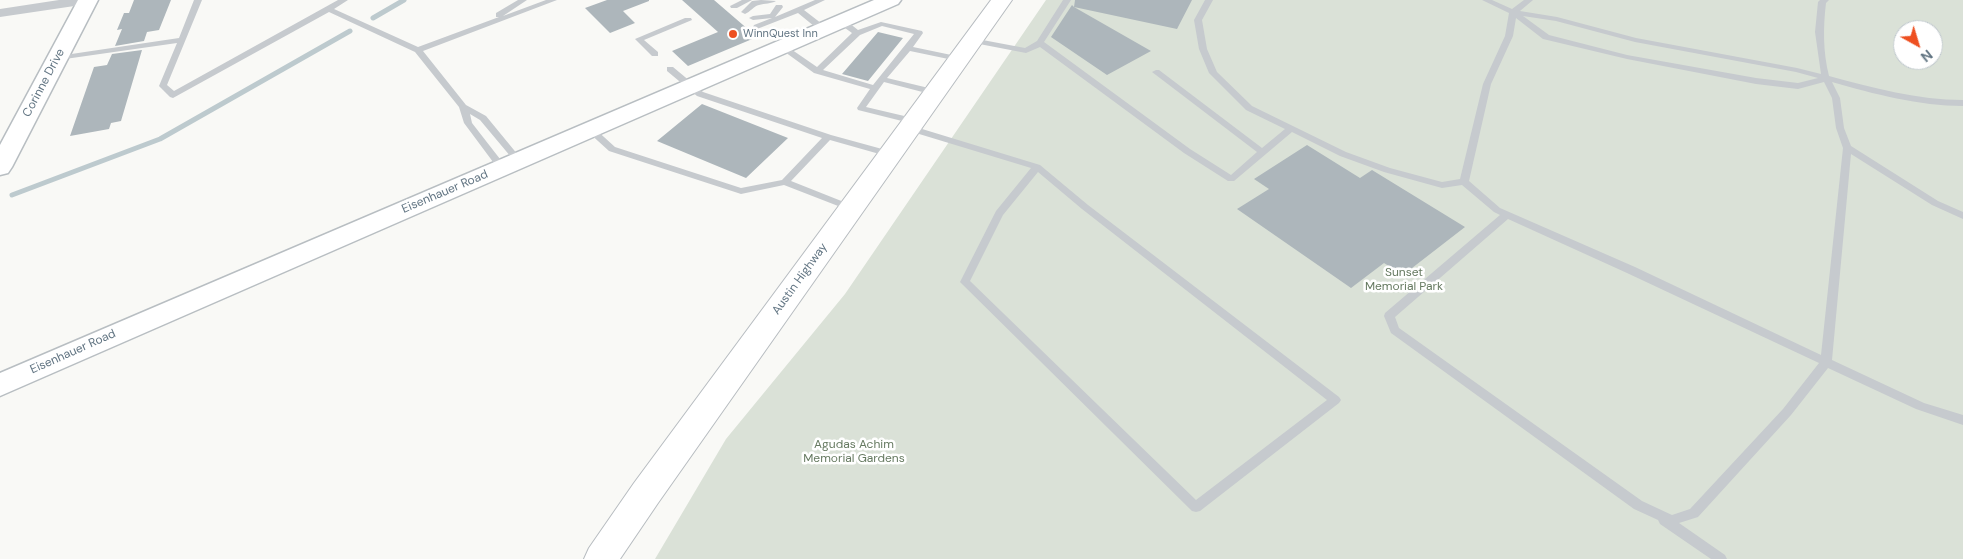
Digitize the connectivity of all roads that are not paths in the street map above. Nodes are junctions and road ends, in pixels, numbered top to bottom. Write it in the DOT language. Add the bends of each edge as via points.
graph roads {
  1 [pos="88,0"];
  2 [pos="198,0"];
  3 [pos="344,0"];
  4 [pos="523,0"];
  5 [pos="553,0"];
  6 [pos="820,0"];
  7 [pos="891,0"];
  8 [pos="1067,0"];
  9 [pos="1209,0"];
  10 [pos="1486,0"];
  11 [pos="1529,0"];
  12 [pos="1825,0"];
  13 [pos="1000,1"];
  14 [pos="750,2"];
  15 [pos="768,3"];
  16 [pos="734,6"];
  17 [pos="328,9"];
  18 [pos="799,10"];
  19 [pos="745,12"];
  20 [pos="1513,12"];
  21 [pos="0,13"];
  22 [pos="775,13"];
  23 [pos="762,14"];
  24 [pos="753,18"];
  25 [pos="688,20"];
  26 [pos="484,25"];
  27 [pos="757,27"];
  28 [pos="840,28"];
  29 [pos="180,40"];
  30 [pos="972,40"];
  31 [pos="1040,43"];
  32 [pos="782,47"];
  33 [pos="908,48"];
  34 [pos="418,50"];
  35 [pos="655,54"];
  36 [pos="58,58"];
  37 [pos="958,59"];
  38 [pos="670,69"];
  39 [pos="817,71"];
  40 [pos="1156,72"];
  41 [pos="882,79"];
  42 [pos="1826,79"];
  43 [pos="690,86"];
  44 [pos="874,88"];
  45 [pos="934,92"];
  46 [pos="1963,103"];
  47 [pos="463,107"];
  48 [pos="911,124"];
  49 [pos="1290,129"];
  50 [pos="590,130"];
  51 [pos="828,137"];
  52 [pos="6,143"];
  53 [pos="1847,148"];
  54 [pos="1262,152"];
  55 [pos="890,154"];
  56 [pos="510,164"];
  57 [pos="0,167"];
  58 [pos="1037,167"];
  59 [pos="785,182"];
  60 [pos="1464,182"];
  61 [pos="851,208"];
  62 [pos="1507,214"];
  63 [pos="1963,216"];
  64 [pos="1826,363"];
  65 [pos="0,385"];
  66 [pos="1963,420"];
  67 [pos="1652,511"];
  68 [pos="601,559"];
  69 [pos="1721,559"];
  1 -- 21 [label="street"];
  1 -- 36 [label="main road, Corinne Drive"];
  2 -- 29 [label="lane"];
  3 -- 17 [label="lane"];
  4 -- 26 [label="lane"];
  5 -- 26 [label="lane"];
  6 -- 18 [label="lane"];
  7 -- 28 [label="main road, Eisenhauer Road"];
  8 -- 31 [label="lane"];
  9 -- 49 [label="lane" via="1198,20 1203,49 1213,73 1249,108"];
  10 -- 20 [label="lane"];
  11 -- 20 [label="lane"];
  12 -- 42 [label="lane" via="1822,2 1819,32"];
  13 -- 30 [label="main road, Austin Highway"];
  14 -- 15 [label="lane"];
  14 -- 16 [label="lane"];
  14 -- 19 [label="lane"];
  17 -- 29 [label="lane" via="173,95 163,86"];
  17 -- 34 [label="lane"];
  18 -- 22 [label="lane"];
  18 -- 28 [label="lane"];
  20 -- 42 [label="lane" via="1557,18 1635,40 1797,70"];
  20 -- 42 [label="lane" via="1546,36 1627,57 1798,86"];
  20 -- 60 [label="lane" via="1509,36 1487,84"];
  22 -- 23 [label="lane"];
  22 -- 24 [label="lane"];
  22 -- 27 [label="lane"];
  25 -- 35 [label="lane" via="639,39"];
  26 -- 34 [label="lane"];
  28 -- 32 [label="main road, Eisenhauer Road"];
  28 -- 33 [label="lane" via="881,24 919,33"];
  28 -- 39 [label="lane"];
  29 -- 36 [label="lane"];
  30 -- 31 [label="lane" via="1026,50"];
  30 -- 37 [label="main road, Austin Highway"];
  31 -- 54 [label="lane" via="1187,151 1231,179"];
  32 -- 39 [label="lane"];
  32 -- 43 [label="main road, Eisenhauer Road"];
  33 -- 37 [label="lane"];
  33 -- 41 [label="lane"];
  34 -- 47 [label="lane"];
  36 -- 52 [label="main road, Corinne Drive"];
  37 -- 45 [label="main road, Austin Highway"];
  38 -- 43 [label="lane"];
  39 -- 44 [label="lane"];
  40 -- 54 [label="lane"];
  41 -- 44 [label="lane"];
  41 -- 45 [label="lane"];
  42 -- 46 [label="lane" via="1937,103"];
  42 -- 53 [label="lane" via="1836,98 1840,128"];
  43 -- 50 [label="main road, Eisenhauer Road"];
  43 -- 51 [label="lane" via="700,94"];
  44 -- 48 [label="lane" via="861,108"];
  45 -- 48 [label="main road, Austin Highway"];
  47 -- 56 [label="lane" via="468,124"];
  47 -- 56 [label="lane" via="483,118"];
  48 -- 55 [label="main road, Austin Highway"];
  48 -- 58 [label="lane"];
  49 -- 54 [label="lane"];
  49 -- 60 [label="lane" via="1387,170 1442,185"];
  50 -- 56 [label="main road, Eisenhauer Road"];
  50 -- 59 [label="lane" via="612,149 741,191"];
  51 -- 55 [label="lane"];
  51 -- 59 [label="lane"];
  52 -- 57 [label="main road, Corinne Drive"];
  53 -- 63 [label="lane" via="1935,204"];
  53 -- 64 [label="lane"];
  55 -- 61 [label="main road, Austin Highway"];
  56 -- 65 [label="main road, Eisenhauer Road"];
  58 -- 58 [label="lane" via="999,213 965,282 1196,508 1335,400 1084,207"];
  59 -- 61 [label="lane"];
  60 -- 62 [label="lane" via="1497,210"];
  61 -- 68 [label="main road, Austin Highway"];
  62 -- 64 [label="lane"];
  62 -- 67 [label="lane" via="1389,316 1395,330 1638,505"];
  64 -- 66 [label="lane" via="1920,406"];
  64 -- 67 [label="lane" via="1787,412 1694,513 1672,520"];
  67 -- 69 [label="lane"];
}
